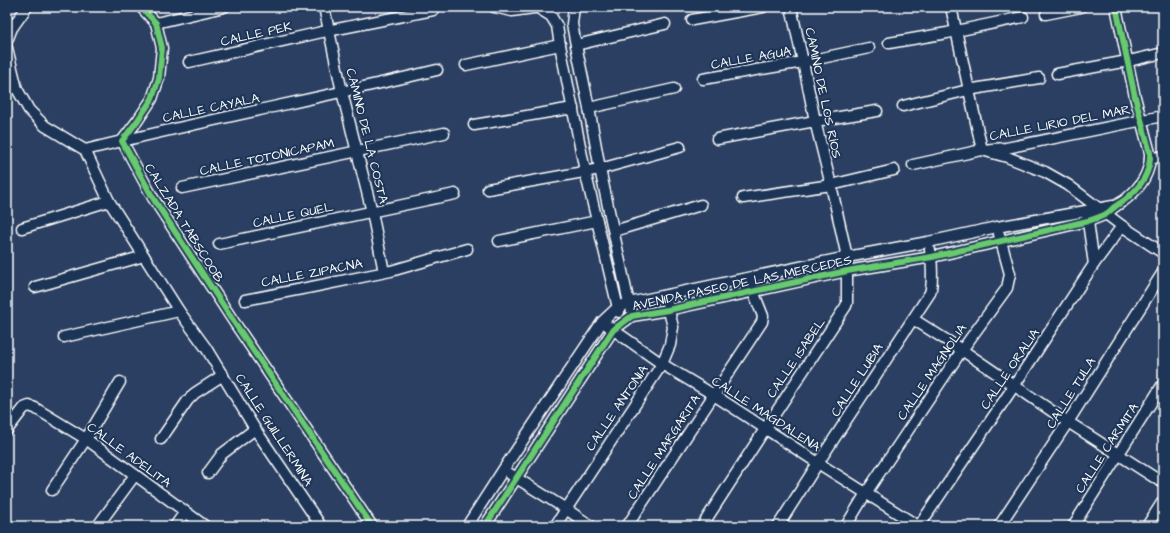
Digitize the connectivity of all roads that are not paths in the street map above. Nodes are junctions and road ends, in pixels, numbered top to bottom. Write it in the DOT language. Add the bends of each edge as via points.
graph roads {
  1 [pos="27,7"];
  2 [pos="141,7"];
  3 [pos="224,7"];
  4 [pos="324,7"];
  5 [pos="494,7"];
  6 [pos="540,7"];
  7 [pos="574,7"];
  8 [pos="763,7"];
  9 [pos="791,7"];
  10 [pos="951,7"];
  11 [pos="1081,7"];
  12 [pos="1116,7"];
  13 [pos="433,10"];
  14 [pos="1046,14"];
  15 [pos="1023,17"];
  16 [pos="692,20"];
  17 [pos="156,23"];
  18 [pos="10,24"];
  19 [pos="665,24"];
  20 [pos="329,31"];
  21 [pos="956,31"];
  22 [pos="7,41"];
  23 [pos="889,43"];
  24 [pos="560,45"];
  25 [pos="576,45"];
  26 [pos="7,48"];
  27 [pos="869,48"];
  28 [pos="1163,53"];
  29 [pos="1127,60"];
  30 [pos="189,62"];
  31 [pos="803,62"];
  32 [pos="466,65"];
  33 [pos="437,70"];
  34 [pos="1057,74"];
  35 [pos="1038,78"];
  36 [pos="703,79"];
  37 [pos="674,88"];
  38 [pos="968,90"];
  39 [pos="342,92"];
  40 [pos="903,106"];
  41 [pos="573,108"];
  42 [pos="589,108"];
  43 [pos="877,111"];
  44 [pos="1163,116"];
  45 [pos="815,121"];
  46 [pos="1142,121"];
  47 [pos="474,124"];
  48 [pos="444,133"];
  49 [pos="718,139"];
  50 [pos="122,141"];
  51 [pos="680,147"];
  52 [pos="85,150"];
  53 [pos="982,150"];
  54 [pos="357,152"];
  55 [pos="1163,156"];
  56 [pos="1150,159"];
  57 [pos="913,165"];
  58 [pos="600,169"];
  59 [pos="894,170"];
  60 [pos="585,171"];
  61 [pos="831,185"];
  62 [pos="182,188"];
  63 [pos="488,189"];
  64 [pos="455,194"];
  65 [pos="743,198"];
  66 [pos="109,201"];
  67 [pos="701,205"];
  68 [pos="1103,211"];
  69 [pos="372,212"];
  70 [pos="1087,216"];
  71 [pos="597,221"];
  72 [pos="1122,226"];
  73 [pos="997,227"];
  74 [pos="22,228"];
  75 [pos="614,231"];
  76 [pos="499,241"];
  77 [pos="1001,241"];
  78 [pos="928,242"];
  79 [pos="219,244"];
  80 [pos="467,249"];
  81 [pos="1163,253"];
  82 [pos="144,256"];
  83 [pos="847,257"];
  84 [pos="932,257"];
  85 [pos="1094,264"];
  86 [pos="847,271"];
  87 [pos="384,272"];
  88 [pos="1163,272"];
  89 [pos="748,278"];
  90 [pos="35,287"];
  91 [pos="753,291"];
  92 [pos="665,295"];
  93 [pos="245,300"];
  94 [pos="629,303"];
  95 [pos="618,307"];
  96 [pos="668,310"];
  97 [pos="179,311"];
  98 [pos="632,316"];
  99 [pos="913,319"];
  100 [pos="602,322"];
  101 [pos="622,323"];
  102 [pos="613,330"];
  103 [pos="64,337"];
  104 [pos="962,350"];
  105 [pos="662,364"];
  106 [pos="223,376"];
  107 [pos="120,382"];
  108 [pos="1163,384"];
  109 [pos="1014,386"];
  110 [pos="714,395"];
  111 [pos="1068,422"];
  112 [pos="255,429"];
  113 [pos="765,429"];
  114 [pos="7,430"];
  115 [pos="161,438"];
  116 [pos="86,439"];
  117 [pos="1119,454"];
  118 [pos="818,463"];
  119 [pos="503,470"];
  120 [pos="208,473"];
  121 [pos="135,475"];
  122 [pos="516,478"];
  123 [pos="1163,483"];
  124 [pos="52,490"];
  125 [pos="866,493"];
  126 [pos="1163,501"];
  127 [pos="566,509"];
  128 [pos="185,512"];
  129 [pos="99,524"];
  130 [pos="175,526"];
  131 [pos="205,526"];
  132 [pos="318,526"];
  133 [pos="372,526"];
  134 [pos="467,526"];
  135 [pos="485,526"];
  136 [pos="555,526"];
  137 [pos="591,526"];
  138 [pos="627,526"];
  139 [pos="702,526"];
  140 [pos="778,526"];
  141 [pos="846,526"];
  142 [pos="918,526"];
  143 [pos="999,526"];
  144 [pos="1073,526"];
  145 [pos="1147,526"];
  1 -- 18 [label="street"];
  2 -- 17 [label="street"];
  3 -- 17 [label="street"];
  4 -- 20 [label="street, CAMINO DE LA COSTA"];
  5 -- 6 [label="street" via="512,11"];
  6 -- 24 [label="street" via="552,16 557,26"];
  7 -- 25 [label="street" via="572,24"];
  8 -- 16 [label="street"];
  9 -- 31 [label="street, CAMINO DE LOS RÍOS"];
  10 -- 21 [label="street"];
  11 -- 14 [label="street"];
  12 -- 29 [label="street"];
  13 -- 20 [label="street, CALLE PEK"];
  15 -- 21 [label="street"];
  17 -- 50 [label="street" via="162,48 159,78 152,99"];
  18 -- 22 [label="street"];
  19 -- 25 [label="street"];
  20 -- 30 [label="street, CALLE PEK"];
  20 -- 39 [label="street, CAMINO DE LA COSTA"];
  21 -- 23 [label="street"];
  21 -- 38 [label="street"];
  24 -- 32 [label="street"];
  24 -- 41 [label="street"];
  25 -- 42 [label="street"];
  26 -- 52 [label="street" via="17,89 29,110 45,126"];
  27 -- 31 [label="street, CALLE AGUA"];
  28 -- 29 [label="street"];
  29 -- 34 [label="street"];
  29 -- 46 [label="street"];
  31 -- 36 [label="street, CALLE AGUA"];
  31 -- 45 [label="street, CAMINO DE LOS RÍOS"];
  33 -- 39 [label="street, CALLE CAYALA"];
  35 -- 38 [label="street"];
  37 -- 42 [label="street"];
  38 -- 40 [label="street"];
  38 -- 53 [label="street"];
  39 -- 50 [label="street, CALLE CAYALA"];
  39 -- 54 [label="street, CAMINO DE LA COSTA"];
  41 -- 47 [label="street"];
  41 -- 60 [label="street"];
  42 -- 58 [label="street"];
  43 -- 45 [label="street"];
  44 -- 46 [label="street, CALLE LIRIO DEL MAR"];
  45 -- 49 [label="street"];
  45 -- 61 [label="street, CAMINO DE LOS RÍOS"];
  46 -- 53 [label="street, CALLE LIRIO DEL MAR" via="1006,148"];
  46 -- 56 [label="street"];
  48 -- 54 [label="street, CALLE TOTONICAPAM"];
  50 -- 52 [label="street, CALLE CAYALA"];
  50 -- 133 [label="street, CALZADA TABSCOOB" via="153,198"];
  51 -- 58 [label="street"];
  52 -- 66 [label="street, CALLE GUILLERMINA"];
  53 -- 57 [label="street, CALLE LIRIO DEL MAR"];
  53 -- 68 [label="street" via="1045,172 1068,185"];
  54 -- 62 [label="street, CALLE TOTONICAPAM"];
  54 -- 69 [label="street, CAMINO DE LA COSTA"];
  55 -- 56 [label="street"];
  56 -- 68 [label="street, AVENIDA PASEO DE LAS MERCEDES" via="1143,182 1130,196"];
  58 -- 60 [label="street"];
  58 -- 75 [label="street"];
  59 -- 61 [label="street"];
  60 -- 63 [label="street"];
  60 -- 71 [label="street"];
  61 -- 65 [label="street"];
  61 -- 83 [label="street, CAMINO DE LOS RÍOS"];
  64 -- 69 [label="street, CALLE QUEL"];
  66 -- 74 [label="street"];
  66 -- 82 [label="street, CALLE GUILLERMINA"];
  67 -- 75 [label="street"];
  68 -- 70 [label="street, AVENIDA PASEO DE LAS MERCEDES"];
  68 -- 72 [label="street"];
  69 -- 79 [label="street, CALLE QUEL"];
  69 -- 87 [label="street, CAMINO DE LA COSTA"];
  70 -- 73 [label="street, AVENIDA PASEO DE LAS MERCEDES"];
  70 -- 77 [label="street, AVENIDA PASEO DE LAS MERCEDES"];
  70 -- 85 [label="street"];
  71 -- 76 [label="street"];
  71 -- 95 [label="street"];
  72 -- 81 [label="street"];
  72 -- 85 [label="street, CALLE ORALIA"];
  73 -- 77 [label="street, CALLE MAGNOLIA"];
  73 -- 78 [label="street, AVENIDA PASEO DE LAS MERCEDES"];
  75 -- 94 [label="street"];
  77 -- 84 [label="street, AVENIDA PASEO DE LAS MERCEDES"];
  77 -- 104 [label="street, CALLE MAGNOLIA" via="1010,274 1007,288"];
  78 -- 83 [label="street, AVENIDA PASEO DE LAS MERCEDES"];
  78 -- 84 [label="street, CALLE LUBIA"];
  80 -- 87 [label="street, CALLE ZIPACNA"];
  82 -- 90 [label="street"];
  82 -- 97 [label="street, CALLE GUILLERMINA"];
  83 -- 86 [label="street, CALLE ISABEL"];
  83 -- 89 [label="street, AVENIDA PASEO DE LAS MERCEDES"];
  84 -- 86 [label="street, AVENIDA PASEO DE LAS MERCEDES"];
  84 -- 99 [label="street, CALLE LUBIA" via="932,287"];
  85 -- 109 [label="street, CALLE ORALIA"];
  86 -- 91 [label="street, AVENIDA PASEO DE LAS MERCEDES"];
  86 -- 113 [label="street, CALLE ISABEL" via="846,306"];
  87 -- 93 [label="street, CALLE ZIPACNA"];
  88 -- 111 [label="street, CALLE TULA"];
  89 -- 91 [label="street, CALLE MARGARITA"];
  89 -- 92 [label="street, AVENIDA PASEO DE LAS MERCEDES"];
  91 -- 96 [label="street, AVENIDA PASEO DE LAS MERCEDES"];
  91 -- 110 [label="street, CALLE MARGARITA" via="763,316 762,322"];
  92 -- 94 [label="street, AVENIDA PASEO DE LAS MERCEDES"];
  92 -- 96 [label="street, CALLE ANTONIA"];
  94 -- 95 [label="street, AVENIDA PASEO DE LAS MERCEDES"];
  94 -- 98 [label="street"];
  95 -- 100 [label="street, AVENIDA PASEO DE LAS MERCEDES"];
  95 -- 101 [label="street"];
  96 -- 98 [label="street, AVENIDA PASEO DE LAS MERCEDES"];
  96 -- 105 [label="street, CALLE ANTONIA" via="672,327 670,345"];
  97 -- 103 [label="street"];
  97 -- 106 [label="street, CALLE GUILLERMINA"];
  98 -- 101 [label="street, AVENIDA PASEO DE LAS MERCEDES"];
  99 -- 104 [label="street"];
  99 -- 118 [label="street, CALLE LUBIA"];
  100 -- 102 [label="street, CALLE MAGDALENA"];
  100 -- 119 [label="street, AVENIDA PASEO DE LAS MERCEDES"];
  101 -- 102 [label="street, AVENIDA PASEO DE LAS MERCEDES"];
  102 -- 105 [label="street, CALLE MAGDALENA"];
  102 -- 122 [label="street, AVENIDA PASEO DE LAS MERCEDES"];
  104 -- 109 [label="street"];
  104 -- 125 [label="street, CALLE MAGNOLIA"];
  105 -- 110 [label="street, CALLE MAGDALENA"];
  105 -- 127 [label="street, CALLE ANTONIA"];
  106 -- 112 [label="street, CALLE GUILLERMINA"];
  106 -- 115 [label="street" via="188,400"];
  107 -- 116 [label="street"];
  108 -- 117 [label="street, CALLE CARMITA"];
  109 -- 111 [label="street"];
  109 -- 142 [label="street, CALLE ORALIA"];
  110 -- 113 [label="street, CALLE MAGDALENA"];
  110 -- 138 [label="street, CALLE MARGARITA"];
  111 -- 117 [label="street"];
  111 -- 143 [label="street, CALLE TULA"];
  112 -- 120 [label="street" via="222,454"];
  112 -- 132 [label="street, CALLE GUILLERMINA" via="319,523"];
  113 -- 118 [label="street, CALLE MAGDALENA"];
  113 -- 139 [label="street, CALLE ISABEL"];
  114 -- 116 [label="street, CALLE ADELITA" via="24,408 29,406"];
  116 -- 121 [label="street, CALLE ADELITA"];
  116 -- 124 [label="street"];
  117 -- 123 [label="street"];
  117 -- 144 [label="street, CALLE CARMITA"];
  118 -- 125 [label="street, CALLE MAGDALENA"];
  118 -- 140 [label="street, CALLE LUBIA"];
  119 -- 122 [label="street"];
  119 -- 134 [label="street, AVENIDA PASEO DE LAS MERCEDES"];
  121 -- 128 [label="street, CALLE ADELITA"];
  121 -- 129 [label="street"];
  122 -- 127 [label="street"];
  122 -- 135 [label="street, AVENIDA PASEO DE LAS MERCEDES"];
  125 -- 141 [label="street, CALLE MAGNOLIA"];
  125 -- 142 [label="street, CALLE MAGDALENA"];
  126 -- 145 [label="street"];
  127 -- 136 [label="street, CALLE ANTONIA"];
  127 -- 137 [label="street"];
  128 -- 130 [label="street"];
  128 -- 131 [label="street, CALLE ADELITA"];
}
